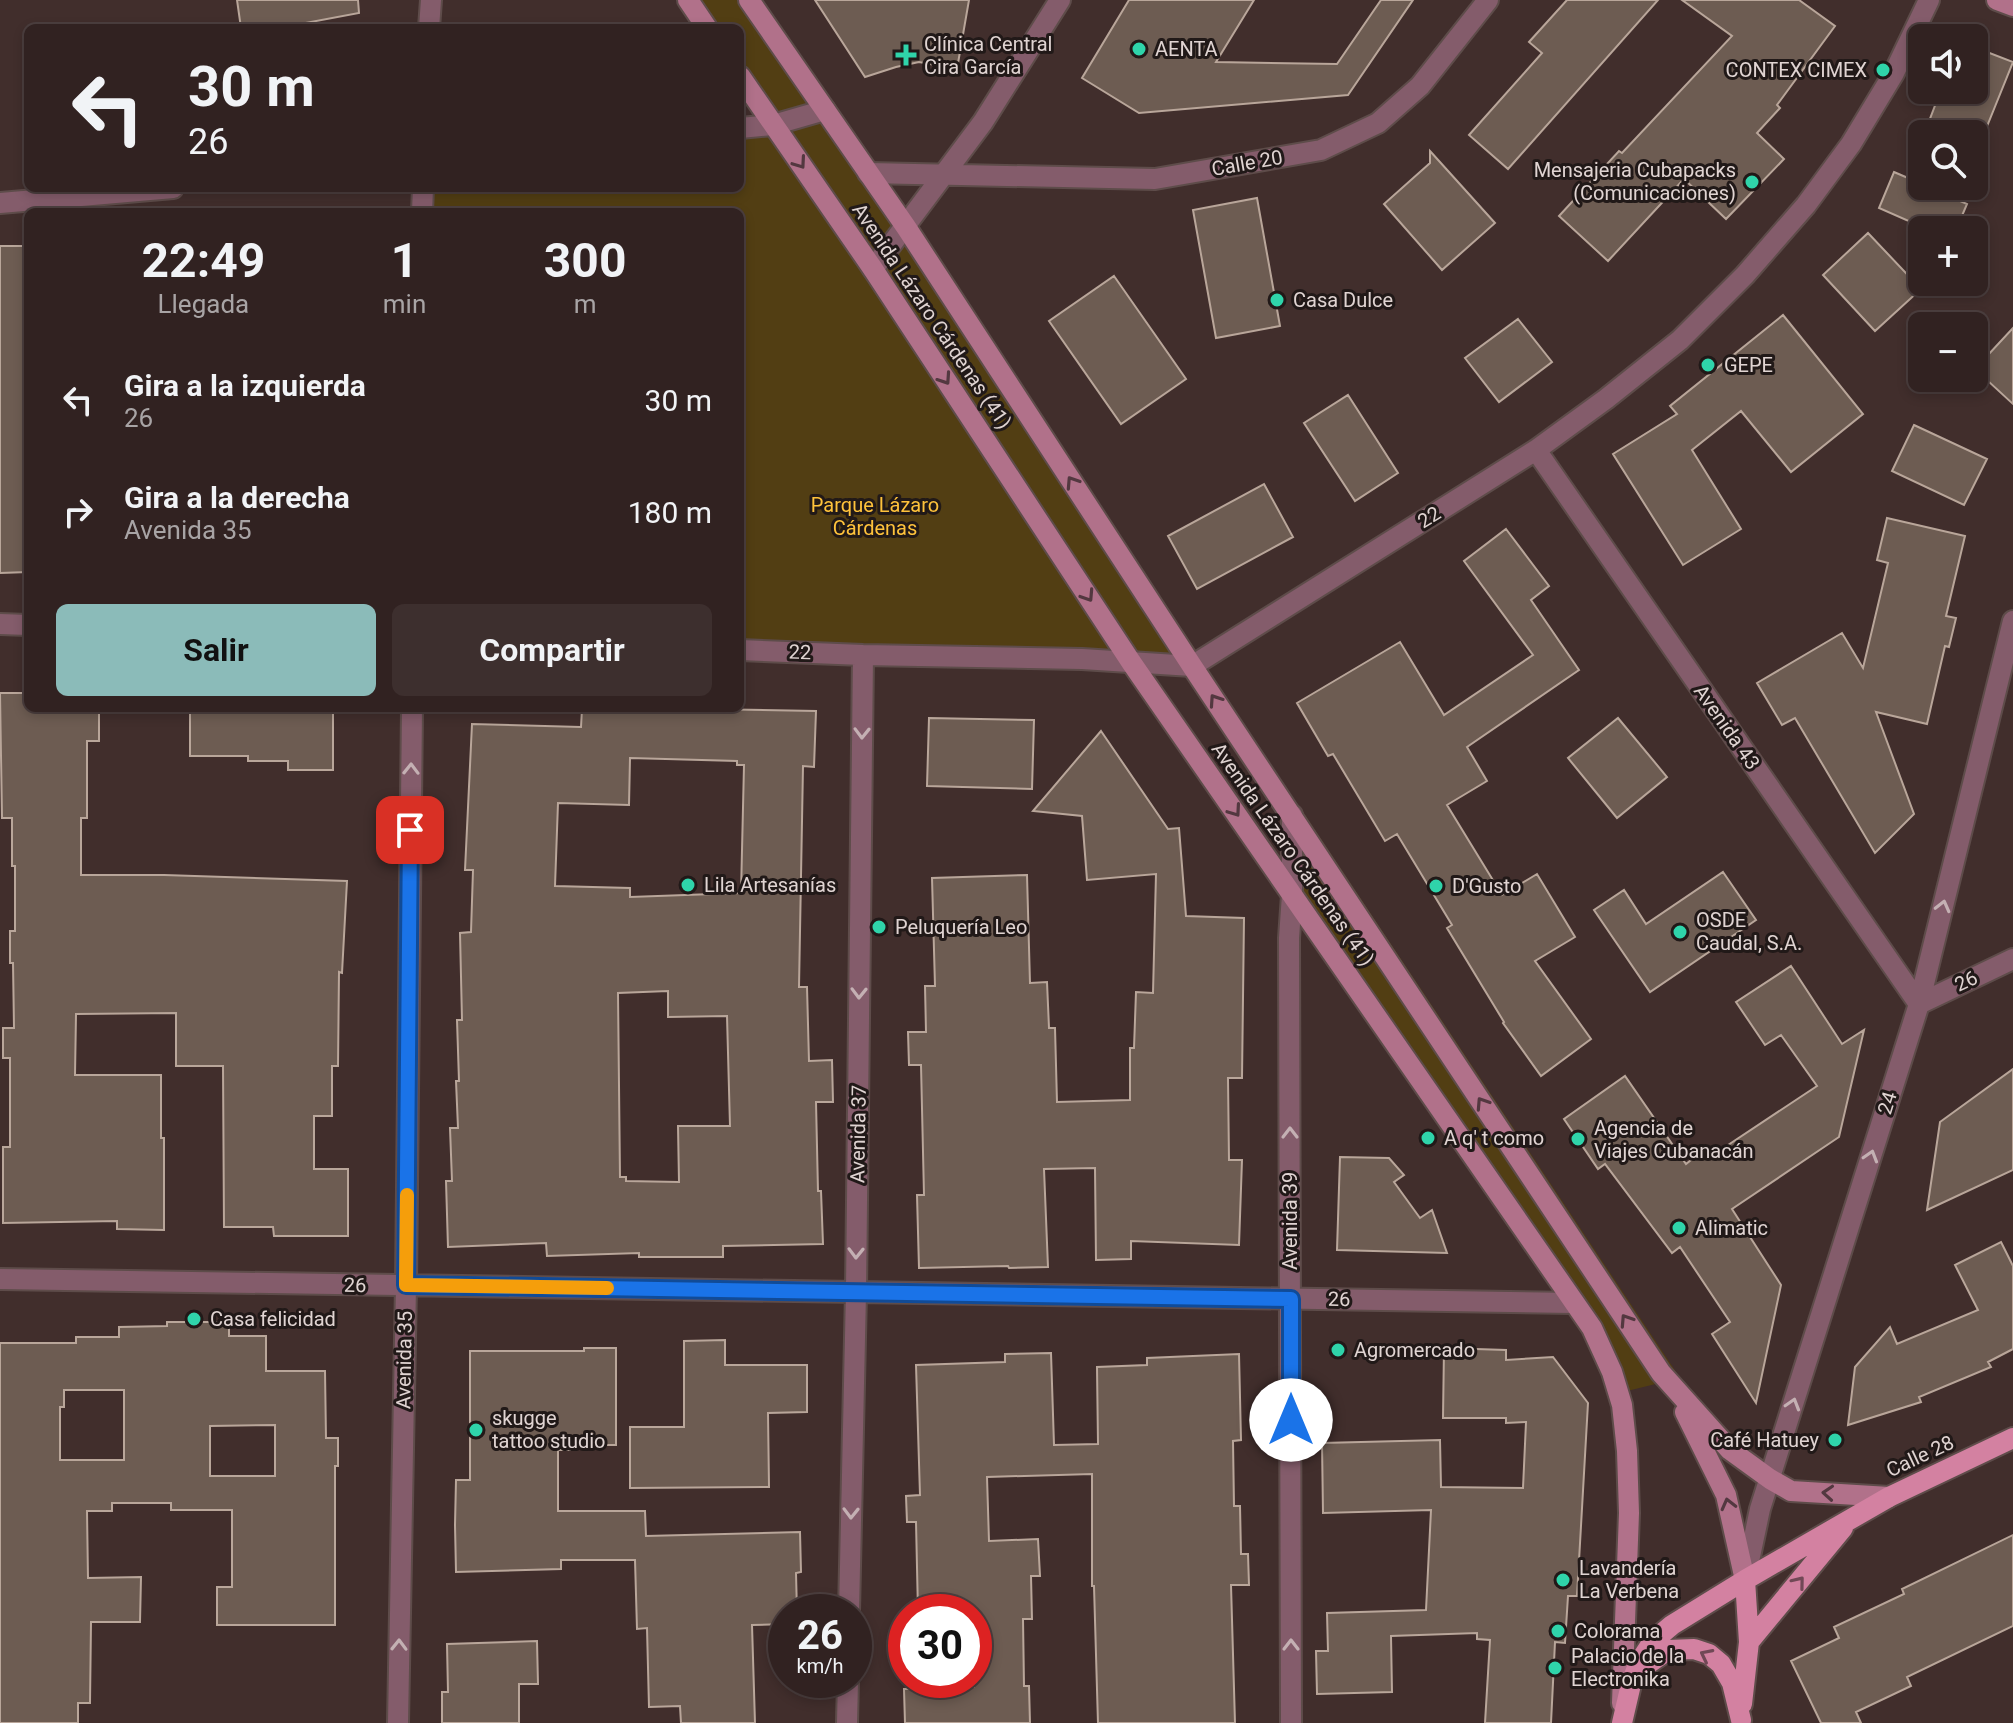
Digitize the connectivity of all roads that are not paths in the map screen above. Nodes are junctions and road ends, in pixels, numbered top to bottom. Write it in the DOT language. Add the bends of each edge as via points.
graph roads {
  1 [pos="431,0"];
  2 [pos="688,0"];
  3 [pos="749,0"];
  4 [pos="1060,0"];
  5 [pos="1488,0"];
  6 [pos="1929,0"];
  7 [pos="1997,0"];
  8 [pos="2013,6"];
  9 [pos="429,24"];
  10 [pos="704,24"];
  11 [pos="744,82"];
  12 [pos="825,110"];
  13 [pos="773,125"];
  14 [pos="744,128"];
  15 [pos="868,173"];
  16 [pos="945,175"];
  17 [pos="127,192"];
  18 [pos="0,203"];
  19 [pos="906,227"];
  20 [pos="873,269"];
  21 [pos="1536,450"];
  22 [pos="2013,621"];
  23 [pos="0,624"];
  24 [pos="24,625"];
  25 [pos="744,650"];
  26 [pos="863,655"];
  27 [pos="1131,662"];
  28 [pos="1192,666"];
  29 [pos="412,712"];
  30 [pos="1292,815"];
  31 [pos="1292,895"];
  32 [pos="2013,959"];
  33 [pos="1919,1004"];
  34 [pos="0,1279"];
  35 [pos="406,1285"];
  36 [pos="856,1292"];
  37 [pos="1291,1299"];
  38 [pos="1574,1303"];
  39 [pos="1670,1384"];
  40 [pos="2013,1438"];
  41 [pos="1770,1479"];
  42 [pos="1889,1497"];
  43 [pos="1849,1520"];
  44 [pos="1745,1580"];
  45 [pos="849,1594"];
  46 [pos="1749,1642"];
  47 [pos="1632,1680"];
  48 [pos="848,1698"];
  49 [pos="1622,1720"];
  50 [pos="1740,1722"];
  51 [pos="398,1723"];
  52 [pos="847,1723"];
  53 [pos="1291,1723"];
  1 -- 9 [label="street"];
  2 -- 10 [label="main road"];
  3 -- 12 [label="main road, Avenida Lázaro Cárdenas (41)"];
  4 -- 16 [label="street"];
  5 -- 16 [label="street, Calle 20" via="1420,86 1378,123 1321,150 1155,179"];
  6 -- 21 [label="street, 22" via="1851,144 1745,275 1680,340"];
  7 -- 8 [label="main road"];
  11 -- 13 [label="main road, Avenida Lázaro Cárdenas (41)"];
  12 -- 13 [label="street"];
  12 -- 15 [label="main road, Avenida Lázaro Cárdenas (41)"];
  13 -- 14 [label="street"];
  13 -- 20 [label="main road, Avenida Lázaro Cárdenas (41), one-way"];
  15 -- 16 [label="street, Calle 20"];
  15 -- 19 [label="main road, Avenida Lázaro Cárdenas (41)"];
  16 -- 19 [label="street"];
  17 -- 18 [label="street"];
  19 -- 20 [label="street"];
  28 -- 19 [label="main road, Avenida Lázaro Cárdenas (41), one-way"];
  20 -- 27 [label="main road, Avenida Lázaro Cárdenas (41), one-way"];
  21 -- 28 [label="street, 22"];
  21 -- 33 [label="street, Avenida 43"];
  33 -- 22 [label="street, 24, one-way"];
  23 -- 24 [label="street"];
  25 -- 26 [label="street, 22"];
  26 -- 27 [label="street, 22"];
  26 -- 36 [label="street, Avenida 37, one-way"];
  27 -- 28 [label="street, 22"];
  27 -- 31 [label="main road, Avenida Lázaro Cárdenas (41), one-way"];
  30 -- 28 [label="main road, Avenida Lázaro Cárdenas (41), one-way"];
  35 -- 29 [label="street, Avenida 35, one-way"];
  30 -- 31 [label="street, Avenida 39"];
  39 -- 30 [label="main road, Avenida Lázaro Cárdenas (41), one-way"];
  37 -- 31 [label="street, Avenida 39, one-way"];
  31 -- 38 [label="main road, Avenida Lázaro Cárdenas (41)"];
  32 -- 33 [label="street, 26"];
  41 -- 33 [label="street, 24, one-way"];
  34 -- 35 [label="street, 26"];
  35 -- 36 [label="street, 26"];
  51 -- 35 [label="street, Avenida 35, one-way"];
  36 -- 37 [label="street, 26"];
  36 -- 45 [label="street, Avenida 37, one-way"];
  37 -- 38 [label="street, 26"];
  53 -- 37 [label="street, Avenida 39, one-way"];
  38 -- 49 [label="main road, Avenida Lázaro Cárdenas (41)" via="1592,1328 1622,1405 1629,1513"];
  39 -- 41 [label="main road, Avenida Lázaro Cárdenas (41)" via="1730,1450"];
  44 -- 39 [label="main road, Avenida Lázaro Cárdenas (41), one-way" via="1726,1495"];
  40 -- 42 [label="main road, Calle 28"];
  42 -- 41 [label="main road, Avenida Lázaro Cárdenas (41), one-way" via="1791,1491"];
  41 -- 44 [label="street, 24"];
  42 -- 43 [label="main road, Calle 28"];
  43 -- 44 [label="main road, Calle 28"];
  46 -- 43 [label="main road, Calle 28, one-way"];
  44 -- 46 [label="main road, Avenida Lázaro Cárdenas (41)"];
  44 -- 47 [label="main road, Calle 28" via="1653,1641"];
  46 -- 50 [label="main road, Avenida Lázaro Cárdenas (41)"];
  47 -- 49 [label="main road, Calle 28"];
  50 -- 47 [label="main road, one-way" via="1732,1683 1709,1654 1668,1650"];
  48 -- 52 [label="street"];
}
